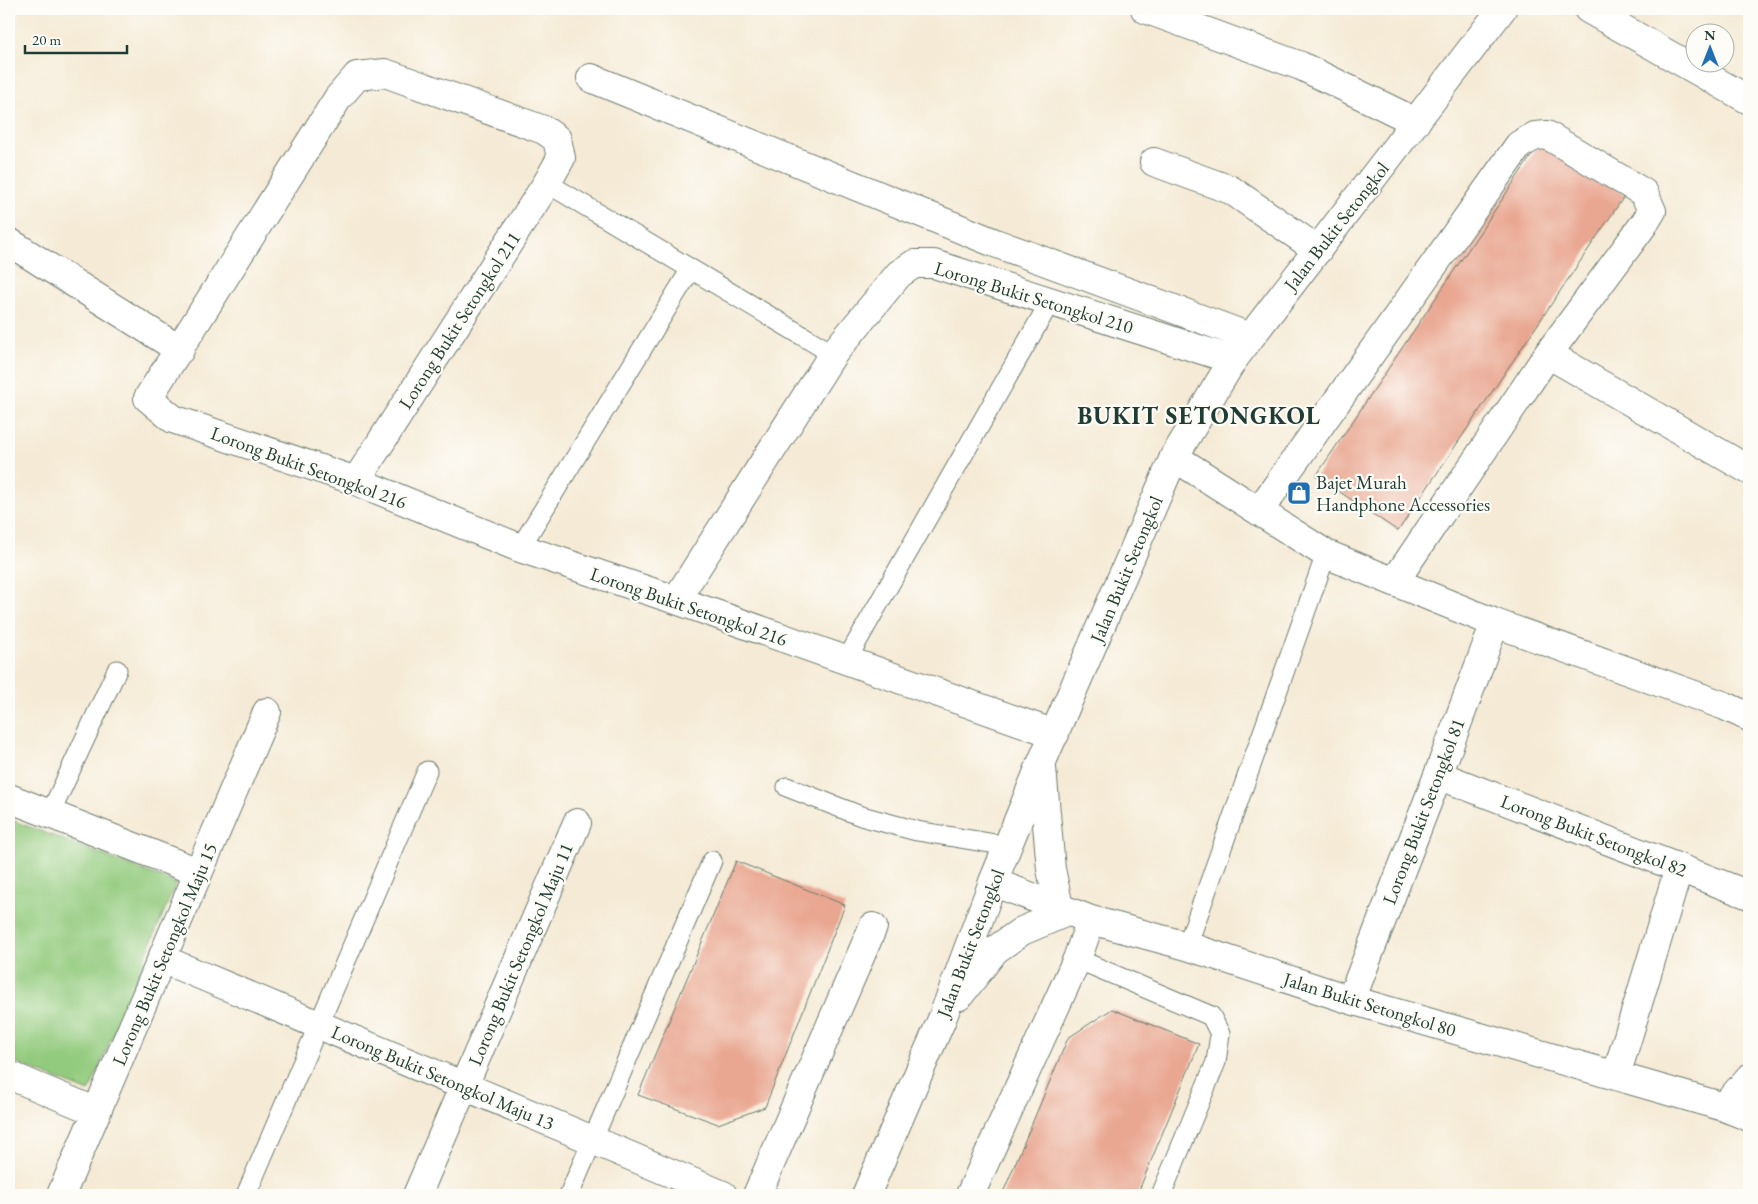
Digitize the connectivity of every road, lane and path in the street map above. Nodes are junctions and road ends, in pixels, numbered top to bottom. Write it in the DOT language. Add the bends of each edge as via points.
graph roads {
  1 [pos="1145,9"];
  2 [pos="1502,9"];
  3 [pos="1588,9"];
  4 [pos="592,78"];
  5 [pos="1749,100"];
  6 [pos="1416,122"];
  7 [pos="561,158"];
  8 [pos="1154,162"];
  9 [pos="547,183"];
  10 [pos="9,242"];
  11 [pos="1318,250"];
  12 [pos="691,269"];
  13 [pos="1050,302"];
  14 [pos="1250,337"];
  15 [pos="180,350"];
  16 [pos="833,354"];
  17 [pos="1548,354"];
  18 [pos="1233,360"];
  19 [pos="1174,457"];
  20 [pos="1749,470"];
  21 [pos="356,481"];
  22 [pos="1259,511"];
  23 [pos="520,548"];
  24 [pos="1326,554"];
  25 [pos="1395,581"];
  26 [pos="676,600"];
  27 [pos="1494,623"];
  28 [pos="846,661"];
  29 [pos="117,670"];
  30 [pos="267,712"];
  31 [pos="1749,717"];
  32 [pos="1056,734"];
  33 [pos="1041,764"];
  34 [pos="427,771"];
  35 [pos="1438,775"];
  36 [pos="787,787"];
  37 [pos="9,798"];
  38 [pos="50,814"];
  39 [pos="577,823"];
  40 [pos="1008,846"];
  41 [pos="712,861"];
  42 [pos="1679,868"];
  43 [pos="198,872"];
  44 [pos="993,882"];
  45 [pos="1749,895"];
  46 [pos="1072,913"];
  47 [pos="873,927"];
  48 [pos="1187,946"];
  49 [pos="162,959"];
  50 [pos="1076,959"];
  51 [pos="1351,1000"];
  52 [pos="942,1018"];
  53 [pos="319,1025"];
  54 [pos="9,1075"];
  55 [pos="1616,1076"];
  56 [pos="1749,1078"];
  57 [pos="464,1086"];
  58 [pos="1724,1107"];
  59 [pos="97,1112"];
  60 [pos="1749,1117"];
  61 [pos="593,1140"];
  62 [pos="61,1195"];
  63 [pos="246,1195"];
  64 [pos="417,1195"];
  65 [pos="569,1195"];
  66 [pos="724,1195"];
  67 [pos="757,1195"];
  68 [pos="866,1195"];
  69 [pos="970,1195"];
  70 [pos="1162,1195"];
  1 -- 6 [label="street" via="1301,66"];
  2 -- 6 [label="street, Jalan Bukit Setongkol"];
  3 -- 5 [label="street"];
  4 -- 14 [label="street" via="995,243"];
  6 -- 11 [label="street, Jalan Bukit Setongkol"];
  7 -- 9 [label="street, Lorong Bukit Setongkol 211"];
  7 -- 15 [label="street, Lorong Bukit Setongkol 216" via="557,139 544,130 385,73 358,76 338,98"];
  8 -- 11 [label="street" via="1231,190"];
  9 -- 12 [label="lane"];
  9 -- 21 [label="street, Lorong Bukit Setongkol 211"];
  10 -- 15 [label="street"];
  11 -- 14 [label="street, Jalan Bukit Setongkol"];
  12 -- 16 [label="lane"];
  12 -- 23 [label="lane"];
  13 -- 16 [label="street, Lorong Bukit Setongkol 210" via="934,264 914,264 899,274"];
  13 -- 18 [label="street, Lorong Bukit Setongkol 210"];
  13 -- 28 [label="lane"];
  14 -- 18 [label="street, Jalan Bukit Setongkol"];
  15 -- 21 [label="street, Lorong Bukit Setongkol 216" via="148,398 158,408 173,419"];
  16 -- 26 [label="street, Lorong Bukit Setongkol 210"];
  17 -- 20 [label="street"];
  17 -- 22 [label="street" via="1652,210 1644,193 1547,135 1535,136 1519,146"];
  17 -- 25 [label="street"];
  18 -- 19 [label="street, Jalan Bukit Setongkol"];
  19 -- 22 [label="street"];
  19 -- 32 [label="street, Jalan Bukit Setongkol"];
  21 -- 23 [label="street, Lorong Bukit Setongkol 216"];
  22 -- 24 [label="street"];
  23 -- 26 [label="street, Lorong Bukit Setongkol 216"];
  24 -- 25 [label="street"];
  24 -- 48 [label="lane"];
  25 -- 27 [label="street"];
  26 -- 28 [label="street, Lorong Bukit Setongkol 216"];
  27 -- 31 [label="street"];
  27 -- 35 [label="street, Lorong Bukit Setongkol 81"];
  28 -- 32 [label="street, Lorong Bukit Setongkol 216"];
  29 -- 38 [label="lane"];
  30 -- 43 [label="street, Lorong Bukit Setongkol Maju 15"];
  32 -- 33 [label="street, Jalan Bukit Setongkol"];
  33 -- 40 [label="street, Jalan Bukit Setongkol"];
  33 -- 46 [label="street" via="1051,869"];
  34 -- 53 [label="lane"];
  35 -- 42 [label="street, Lorong Bukit Setongkol 82"];
  35 -- 51 [label="street, Lorong Bukit Setongkol 81"];
  36 -- 40 [label="lane" via="861,816 918,831"];
  37 -- 38 [label="street"];
  38 -- 43 [label="street"];
  39 -- 57 [label="street, Lorong Bukit Setongkol Maju 11"];
  40 -- 44 [label="street, Jalan Bukit Setongkol"];
  41 -- 61 [label="lane"];
  42 -- 45 [label="street, Lorong Bukit Setongkol 82"];
  42 -- 55 [label="street"];
  43 -- 49 [label="street, Lorong Bukit Setongkol Maju 15"];
  44 -- 46 [label="street, Jalan Bukit Setongkol 80"];
  44 -- 52 [label="street, Jalan Bukit Setongkol"];
  46 -- 48 [label="street, Jalan Bukit Setongkol 80"];
  46 -- 50 [label="street"];
  46 -- 52 [label="street" via="1022,931 995,950"];
  47 -- 67 [label="street"];
  48 -- 51 [label="street, Jalan Bukit Setongkol 80"];
  49 -- 53 [label="street, Lorong Bukit Setongkol Maju 13"];
  49 -- 59 [label="street, Lorong Bukit Setongkol Maju 15"];
  50 -- 69 [label="street"];
  50 -- 70 [label="lane" via="1211,1016 1220,1034 1216,1062"];
  51 -- 55 [label="street, Jalan Bukit Setongkol 80"];
  52 -- 68 [label="street, Jalan Bukit Setongkol"];
  53 -- 57 [label="street, Lorong Bukit Setongkol Maju 13"];
  53 -- 63 [label="lane"];
  54 -- 59 [label="street"];
  55 -- 58 [label="street, Jalan Bukit Setongkol 80"];
  56 -- 58 [label="street"];
  57 -- 61 [label="street, Lorong Bukit Setongkol Maju 13"];
  57 -- 64 [label="street, Lorong Bukit Setongkol Maju 11"];
  58 -- 60 [label="street, Jalan Bukit Setongkol 80"];
  59 -- 62 [label="street, Lorong Bukit Setongkol Maju 15"];
  61 -- 65 [label="lane"];
  61 -- 66 [label="street, Lorong Bukit Setongkol Maju 13"];
}
